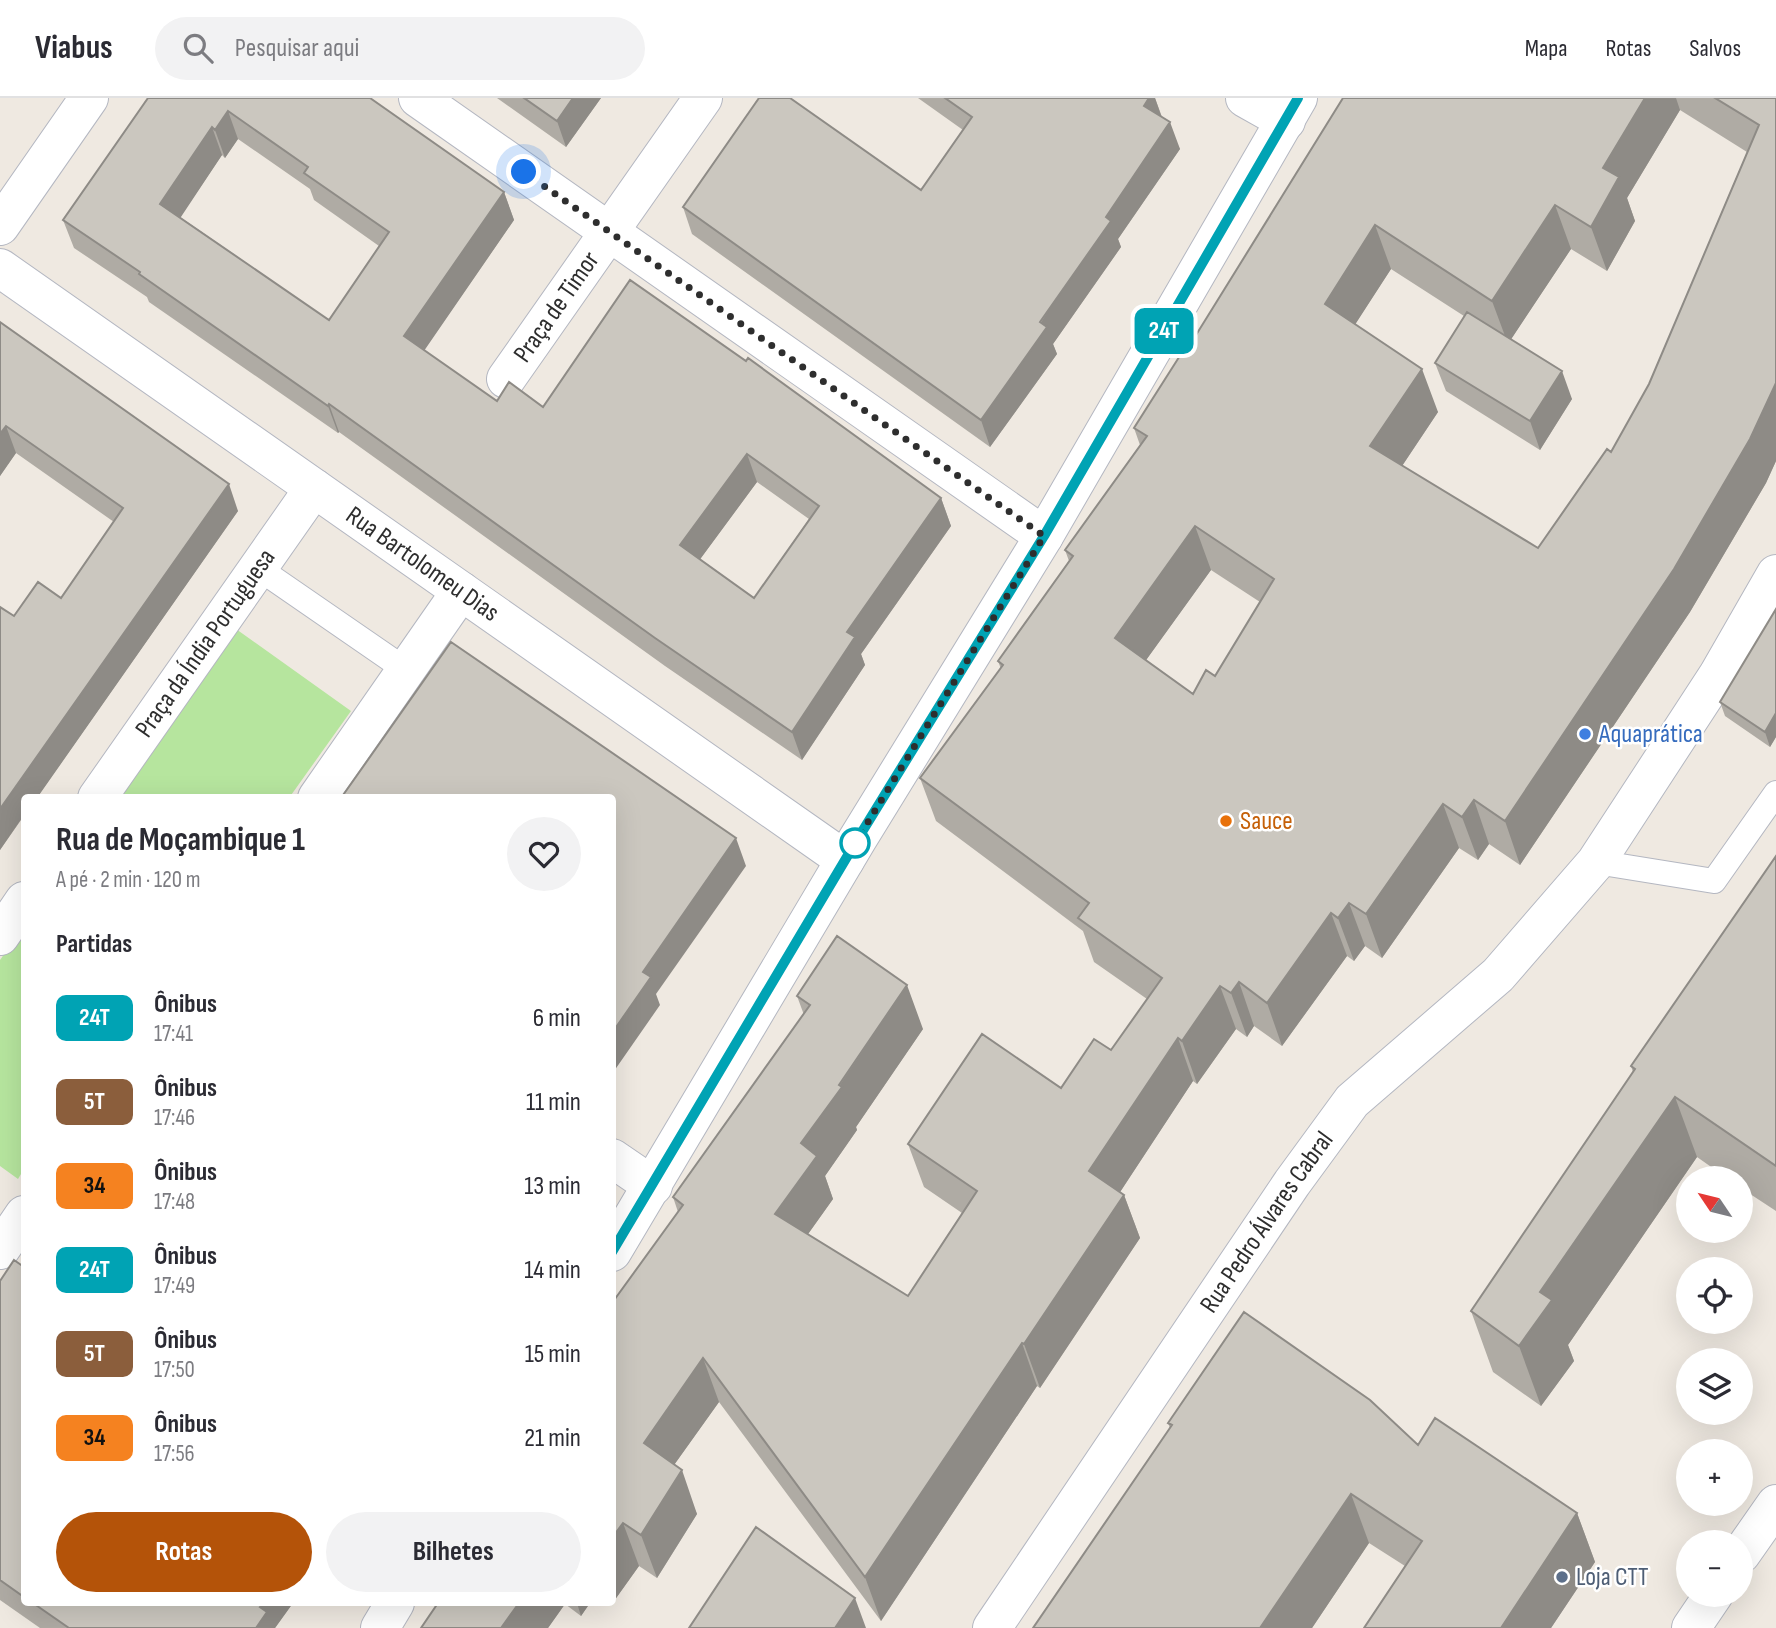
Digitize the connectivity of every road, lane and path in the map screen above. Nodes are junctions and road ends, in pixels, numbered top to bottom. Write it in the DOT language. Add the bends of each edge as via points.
graph roads {
  1 [pos="89,98"];
  2 [pos="418,98"];
  3 [pos="703,98"];
  4 [pos="1245,98"];
  5 [pos="1292,110"];
  6 [pos="0,226"];
  7 [pos="609,232"];
  8 [pos="0,268"];
  9 [pos="506,379"];
  10 [pos="314,488"];
  11 [pos="1044,536"];
  12 [pos="258,568"];
  13 [pos="1776,574"];
  14 [pos="461,591"];
  15 [pos="406,670"];
  16 [pos="1776,793"];
  17 [pos="100,794"];
  18 [pos="320,794"];
  19 [pos="845,860"];
  20 [pos="1596,862"];
  21 [pos="21,905"];
  22 [pos="0,936"];
  23 [pos="616,1161"];
  24 [pos="653,1186"];
  25 [pos="0,1195"];
  26 [pos="21,1212"];
  27 [pos="21,1218"];
  28 [pos="616,1246"];
  29 [pos="0,1250"];
  30 [pos="1776,1504"];
  31 [pos="1753,1537"];
  32 [pos="393,1606"];
  33 [pos="1705,1607"];
  34 [pos="380,1628"];
  35 [pos="992,1628"];
  36 [pos="1691,1628"];
  1 -- 6 [label="street"];
  2 -- 7 [label="street"];
  3 -- 7 [label="street, Praça de Timor"];
  4 -- 5 [label="street"];
  5 -- 11 [label="street"];
  7 -- 9 [label="street, Praça de Timor"];
  7 -- 11 [label="street"];
  8 -- 10 [label="street, Rua Bartolomeu Dias"];
  10 -- 12 [label="street, Praça da Índia Portuguesa"];
  10 -- 14 [label="street, Rua Bartolomeu Dias"];
  11 -- 19 [label="street"];
  12 -- 15 [label="lane"];
  12 -- 17 [label="street, Praça da Índia Portuguesa"];
  13 -- 20 [label="street, Rua Pedro Álvares Cabral" via="1718,675"];
  14 -- 15 [label="street"];
  14 -- 19 [label="street, Rua Bartolomeu Dias"];
  15 -- 18 [label="street"];
  16 -- 20 [label="lane" via="1714,881"];
  19 -- 24 [label="street"];
  20 -- 35 [label="street, Rua Pedro Álvares Cabral" via="1498,975 1352,1101"];
  21 -- 22 [label="street"];
  23 -- 24 [label="street"];
  24 -- 28 [label="street"];
  25 -- 26 [label="street"];
  27 -- 29 [label="street"];
  30 -- 31 [label="street"];
  32 -- 34 [label="street"];
  33 -- 36 [label="street"];
}
